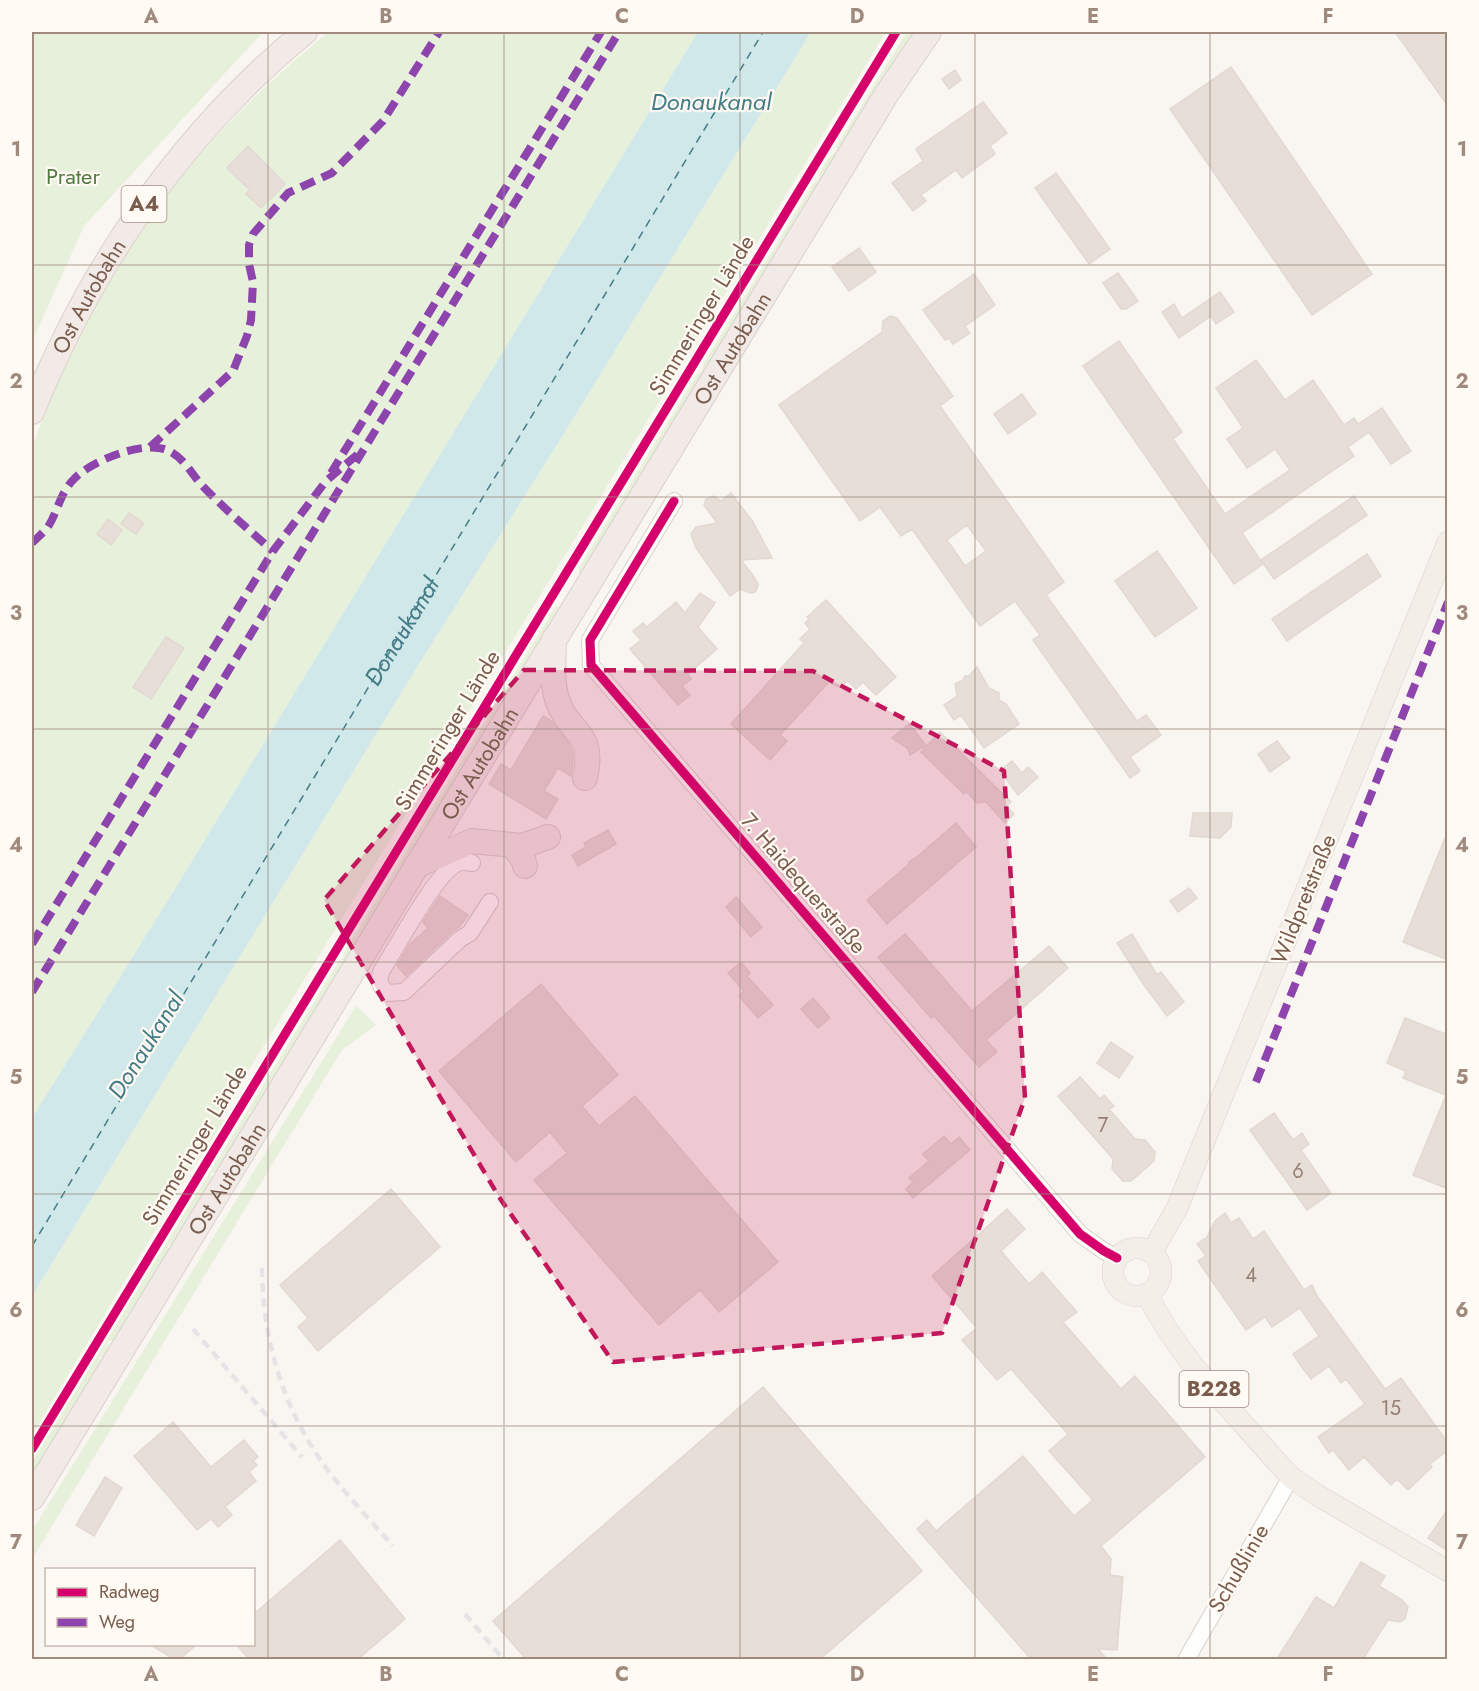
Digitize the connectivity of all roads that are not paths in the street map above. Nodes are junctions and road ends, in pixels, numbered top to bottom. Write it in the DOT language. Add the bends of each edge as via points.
graph roads {
  1 [pos="305,32"];
  2 [pos="929,32"];
  3 [pos="32,412"];
  4 [pos="674,501"];
  5 [pos="1448,542"];
  6 [pos="554,639"];
  7 [pos="585,778"];
  8 [pos="548,837"];
  9 [pos="513,846"];
  10 [pos="472,863"];
  11 [pos="417,866"];
  12 [pos="525,866"];
  13 [pos="490,902"];
  14 [pos="1152,1252"];
  15 [pos="1117,1257"];
  16 [pos="1147,1294"];
  17 [pos="1291,1477"];
  18 [pos="32,1497"];
  19 [pos="1448,1570"];
  20 [pos="1186,1659"];
  1 -- 3 [label="highway, Ost Autobahn / A4" via="252,78 204,129 140,209 96,278 47,373"];
  2 -- 6 [label="highway, Ost Autobahn" via="886,95"];
  4 -- 15 [label="street, 7. Haidequerstraße" via="590,640 591,665 1080,1234"];
  5 -- 14 [label="main road, Wildpretstraße" via="1185,1189"];
  6 -- 7 [label="highway" via="557,699 588,750"];
  6 -- 11 [label="highway, Ost Autobahn"];
  8 -- 9 [label="highway"];
  9 -- 11 [label="highway" via="472,841"];
  9 -- 12 [label="highway"];
  10 -- 13 [label="street" via="457,863 435,886 382,970 381,987 387,993 404,992 470,933"];
  11 -- 18 [label="highway, Ost Autobahn"];
  14 -- 15 [label="main road" via="1136,1247"];
  14 -- 16 [label="main road" via="1162,1269 1161,1278 1158,1286"];
  15 -- 16 [label="main road" via="1113,1274 1120,1289 1136,1297"];
  16 -- 17 [label="main road, B228" via="1156,1314 1188,1357"];
  17 -- 19 [label="main road, B228" via="1334,1506"];
  17 -- 20 [label="street, Schußlinie"];
}
